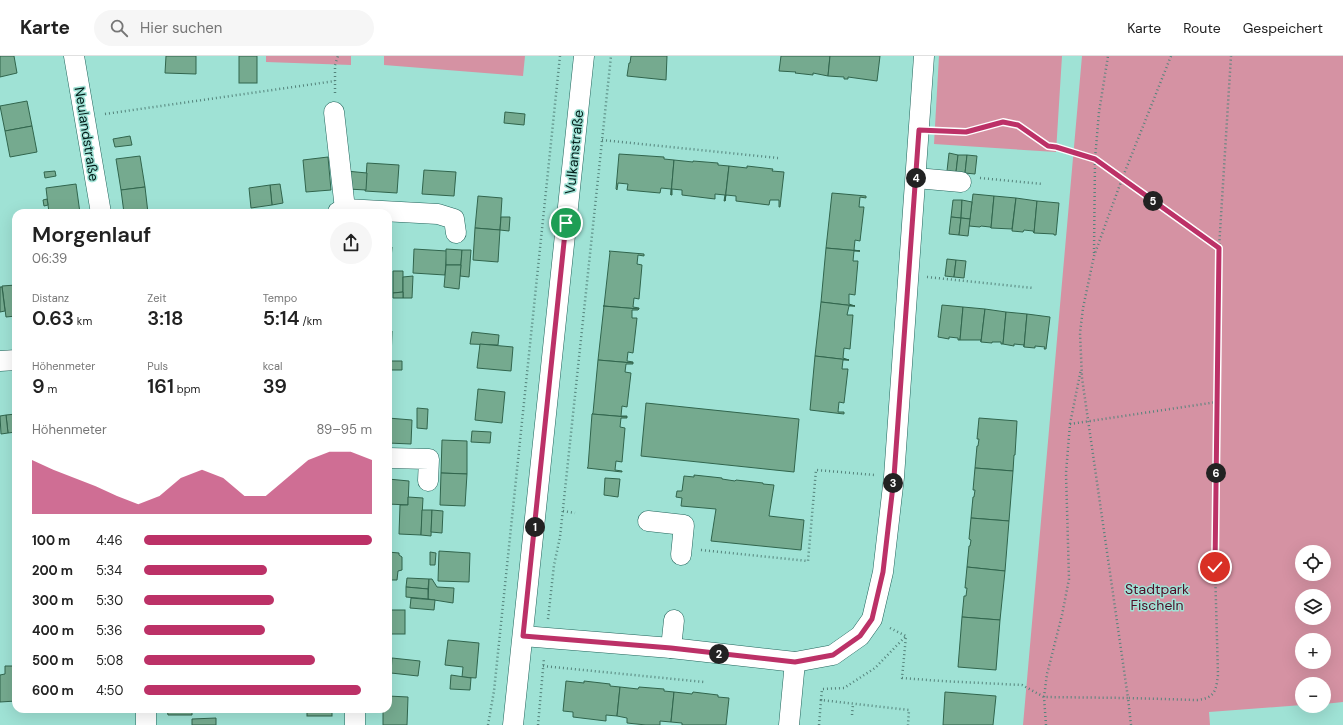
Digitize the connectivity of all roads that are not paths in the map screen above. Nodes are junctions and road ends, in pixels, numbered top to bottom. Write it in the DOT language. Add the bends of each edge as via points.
graph roads {
  1 [pos="74,56"];
  2 [pos="584,56"];
  3 [pos="924,56"];
  4 [pos="334,112"];
  5 [pos="916,178"];
  6 [pos="961,182"];
  7 [pos="100,209"];
  8 [pos="337,209"];
  9 [pos="392,213"];
  10 [pos="456,232"];
  11 [pos="12,360"];
  12 [pos="0,361"];
  13 [pos="392,458"];
  14 [pos="428,480"];
  15 [pos="648,521"];
  16 [pos="681,551"];
  17 [pos="674,620"];
  18 [pos="523,636"];
  19 [pos="671,648"];
  20 [pos="795,662"];
  21 [pos="146,713"];
  22 [pos="355,713"];
  23 [pos="146,725"];
  24 [pos="355,725"];
  25 [pos="514,725"];
  26 [pos="789,725"];
  1 -- 7 [label="street, Neulandstraße"];
  2 -- 18 [label="street, Vulkanstraße"];
  3 -- 5 [label="street"];
  4 -- 8 [label="street"];
  5 -- 6 [label="street"];
  5 -- 20 [label="street" via="894,477 883,572 872,619 860,636 833,655"];
  9 -- 10 [label="street" via="438,214 454,219"];
  11 -- 12 [label="street"];
  13 -- 14 [label="street" via="429,459"];
  15 -- 16 [label="street" via="684,525"];
  17 -- 19 [label="street"];
  18 -- 19 [label="street"];
  18 -- 25 [label="street, Vulkanstraße"];
  19 -- 20 [label="street"];
  20 -- 26 [label="street"];
  21 -- 23 [label="street"];
  22 -- 24 [label="street"];
}
